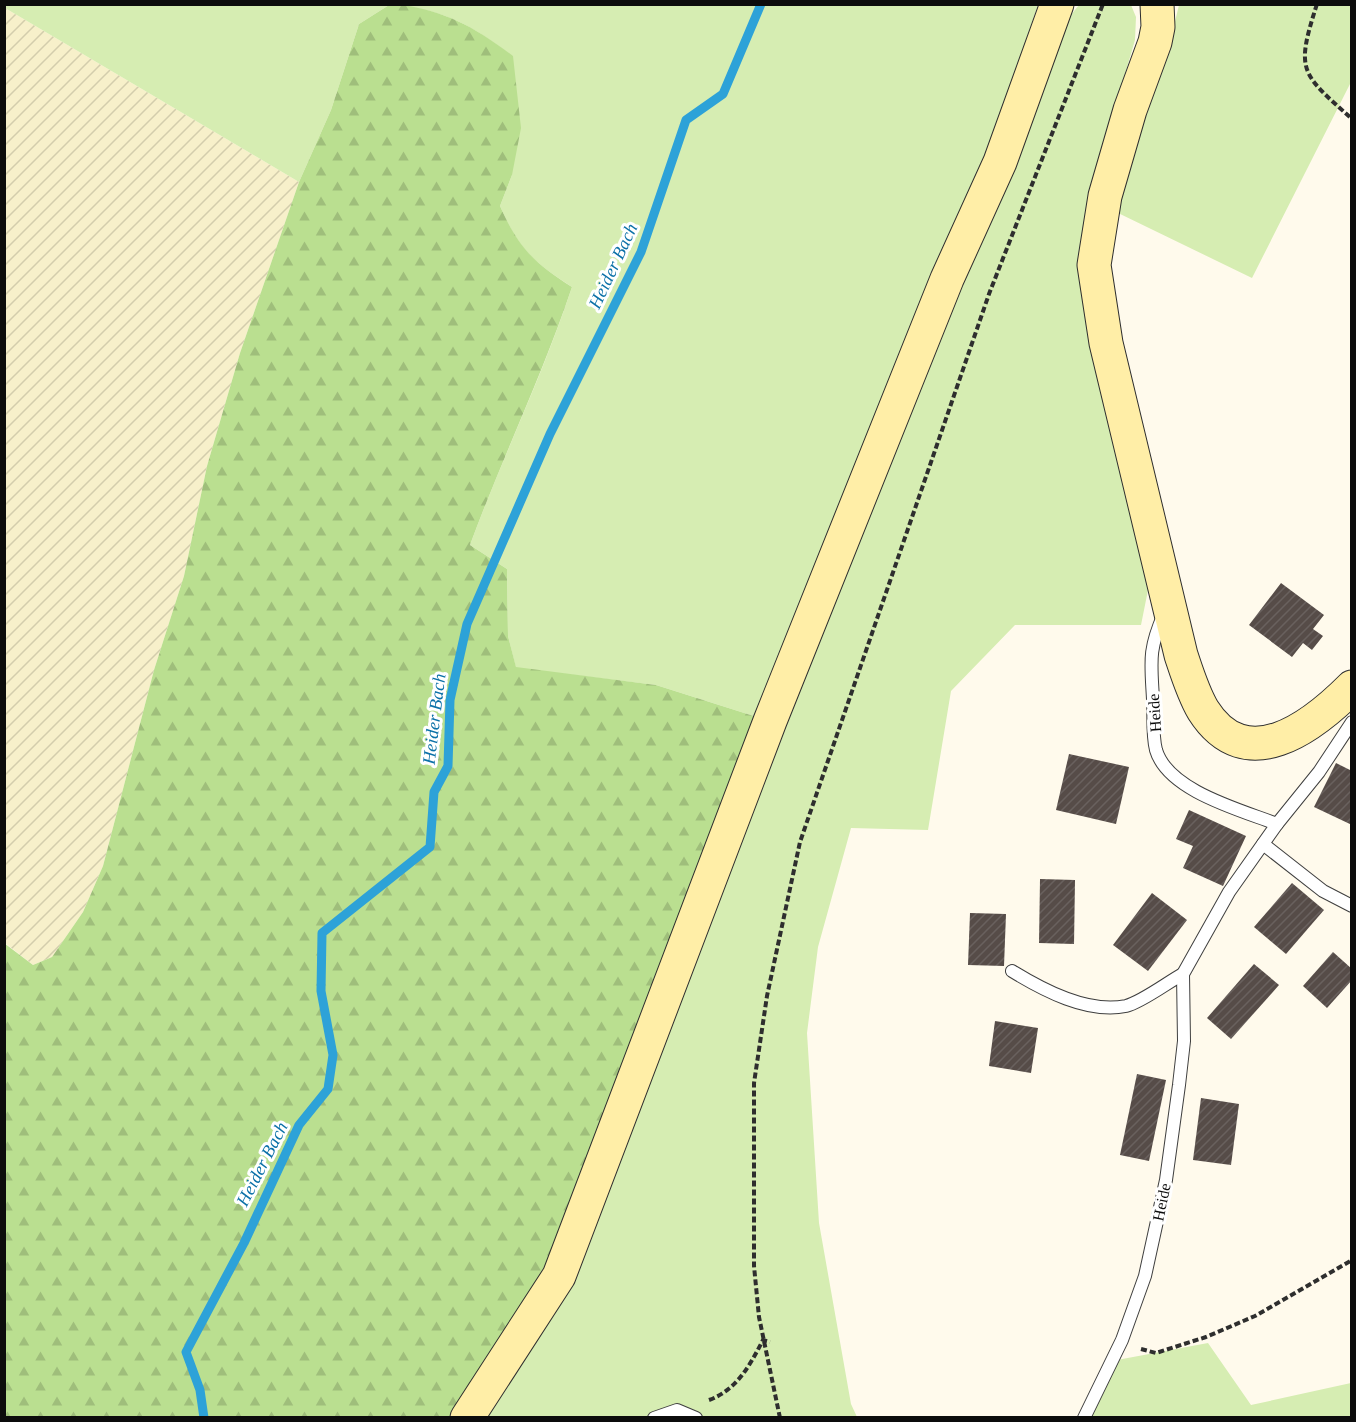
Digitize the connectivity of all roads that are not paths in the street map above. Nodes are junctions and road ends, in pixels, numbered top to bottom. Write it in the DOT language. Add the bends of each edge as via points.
graph roads {
  1 [pos="1058,4"];
  2 [pos="1157,4"];
  3 [pos="1168,605"];
  4 [pos="1352,687"];
  5 [pos="1352,722"];
  6 [pos="1278,824"];
  7 [pos="1263,844"];
  8 [pos="1352,906"];
  9 [pos="1012,971"];
  10 [pos="1183,974"];
  11 [pos="467,1418"];
  12 [pos="654,1418"];
  13 [pos="696,1418"];
  14 [pos="1084,1418"];
  1 -- 11 [label="main road" via="1000,162 947,279 783,688 559,1276"];
  2 -- 3 [label="main road" via="1155,42 1120,143 1097,235 1094,265 1106,343"];
  3 -- 4 [label="main road" via="1199,702 1211,720 1233,738 1259,743 1290,736 1327,712"];
  3 -- 6 [label="lane, Heide" via="1152,640 1156,750 1171,775 1198,792"];
  5 -- 6 [label="lane"];
  6 -- 7 [label="lane"];
  7 -- 8 [label="lane" via="1323,891"];
  7 -- 10 [label="lane" via="1229,892"];
  9 -- 10 [label="lane" via="1068,1000 1097,1006 1127,1006"];
  10 -- 14 [label="lane, Heide" via="1184,1041 1166,1180 1145,1276 1122,1340"];
  12 -- 13 [label="lane" via="677,1410"];
}
